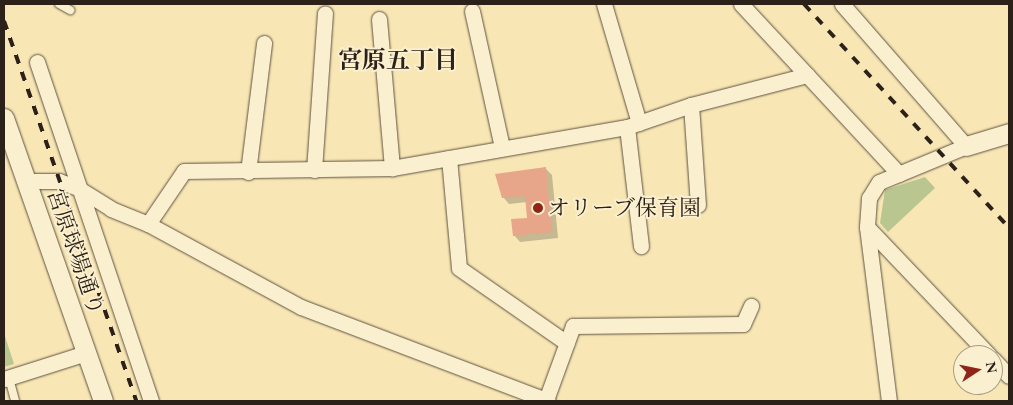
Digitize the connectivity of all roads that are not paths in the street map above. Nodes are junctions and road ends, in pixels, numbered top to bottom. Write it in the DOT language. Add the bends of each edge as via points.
graph roads {
  1 [pos="59,4"];
  2 [pos="604,4"];
  3 [pos="741,4"];
  4 [pos="850,6"];
  5 [pos="70,10"];
  6 [pos="472,11"];
  7 [pos="325,13"];
  8 [pos="379,19"];
  9 [pos="264,43"];
  10 [pos="36,62"];
  11 [pos="807,75"];
  12 [pos="691,105"];
  13 [pos="4,118"];
  14 [pos="633,125"];
  15 [pos="1009,133"];
  16 [pos="966,146"];
  17 [pos="502,148"];
  18 [pos="449,158"];
  19 [pos="392,168"];
  20 [pos="314,170"];
  21 [pos="248,172"];
  22 [pos="899,174"];
  23 [pos="26,181"];
  24 [pos="78,188"];
  25 [pos="698,205"];
  26 [pos="148,224"];
  27 [pos="867,227"];
  28 [pos="641,246"];
  29 [pos="751,306"];
  30 [pos="567,343"];
  31 [pos="980,345"];
  32 [pos="86,353"];
  33 [pos="6,379"];
  34 [pos="15,401"];
  35 [pos="103,401"];
  36 [pos="151,401"];
  37 [pos="547,401"];
  38 [pos="889,401"];
  1 -- 5 [label="lane"];
  2 -- 14 [label="street"];
  3 -- 11 [label="street"];
  4 -- 16 [label="street"];
  6 -- 17 [label="street"];
  7 -- 20 [label="street"];
  8 -- 19 [label="street"];
  9 -- 21 [label="street"];
  10 -- 24 [label="street"];
  11 -- 12 [label="street"];
  11 -- 22 [label="street"];
  12 -- 14 [label="street"];
  12 -- 25 [label="street"];
  13 -- 23 [label="street, 宮原球場通り"];
  14 -- 17 [label="street"];
  14 -- 28 [label="street"];
  15 -- 16 [label="street"];
  16 -- 22 [label="street"];
  17 -- 18 [label="street"];
  18 -- 19 [label="street"];
  18 -- 30 [label="street" via="459,268"];
  19 -- 20 [label="street"];
  20 -- 21 [label="street"];
  21 -- 26 [label="street" via="184,171"];
  22 -- 27 [label="street" via="879,182 869,198"];
  23 -- 24 [label="street" via="60,182"];
  23 -- 32 [label="street, 宮原球場通り"];
  24 -- 26 [label="street" via="111,209"];
  24 -- 36 [label="street"];
  26 -- 37 [label="street" via="301,307"];
  27 -- 31 [label="street"];
  27 -- 38 [label="street"];
  29 -- 30 [label="street" via="743,324 573,326"];
  30 -- 37 [label="street"];
  32 -- 33 [label="street"];
  32 -- 35 [label="street, 宮原球場通り"];
  33 -- 34 [label="lane"];
}
